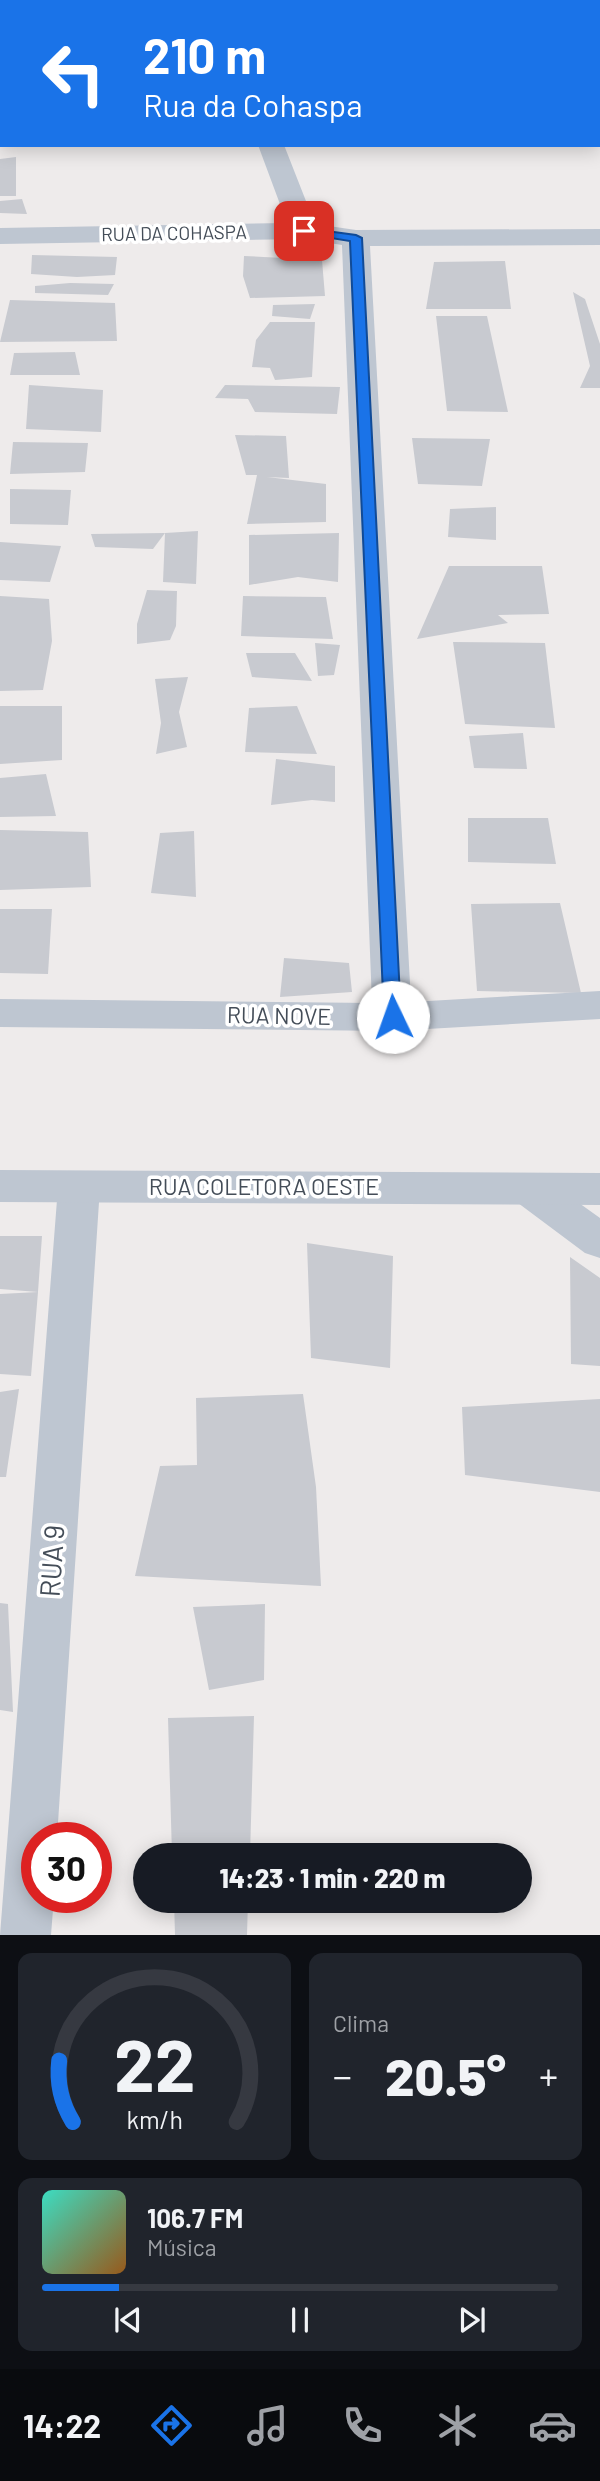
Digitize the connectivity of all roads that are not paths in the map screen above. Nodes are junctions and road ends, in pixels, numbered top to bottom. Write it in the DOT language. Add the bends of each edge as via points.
graph roads {
  1 [pos="272,147"];
  2 [pos="304,231"];
  3 [pos="0,236"];
  4 [pos="600,237"];
  5 [pos="356,238"];
  6 [pos="600,1005"];
  7 [pos="0,1013"];
  8 [pos="393,1017"];
  9 [pos="0,1186"];
  10 [pos="79,1187"];
  11 [pos="528,1189"];
  12 [pos="600,1189"];
  13 [pos="600,1241"];
  14 [pos="25,1935"];
  1 -- 2 [label="street"];
  2 -- 3 [label="street, RUA DA COHASPA"];
  2 -- 5 [label="street, RUA DA COHASPA"];
  4 -- 5 [label="street, RUA DA COHASPA"];
  5 -- 8 [label="street"];
  6 -- 8 [label="street, RUA NOVE"];
  7 -- 8 [label="street, RUA NOVE"];
  9 -- 10 [label="street, RUA COLETORA OESTE"];
  10 -- 11 [label="street, RUA COLETORA OESTE"];
  10 -- 14 [label="street, RUA 9"];
  11 -- 12 [label="street, RUA COLETORA OESTE"];
  11 -- 13 [label="street"];
}
